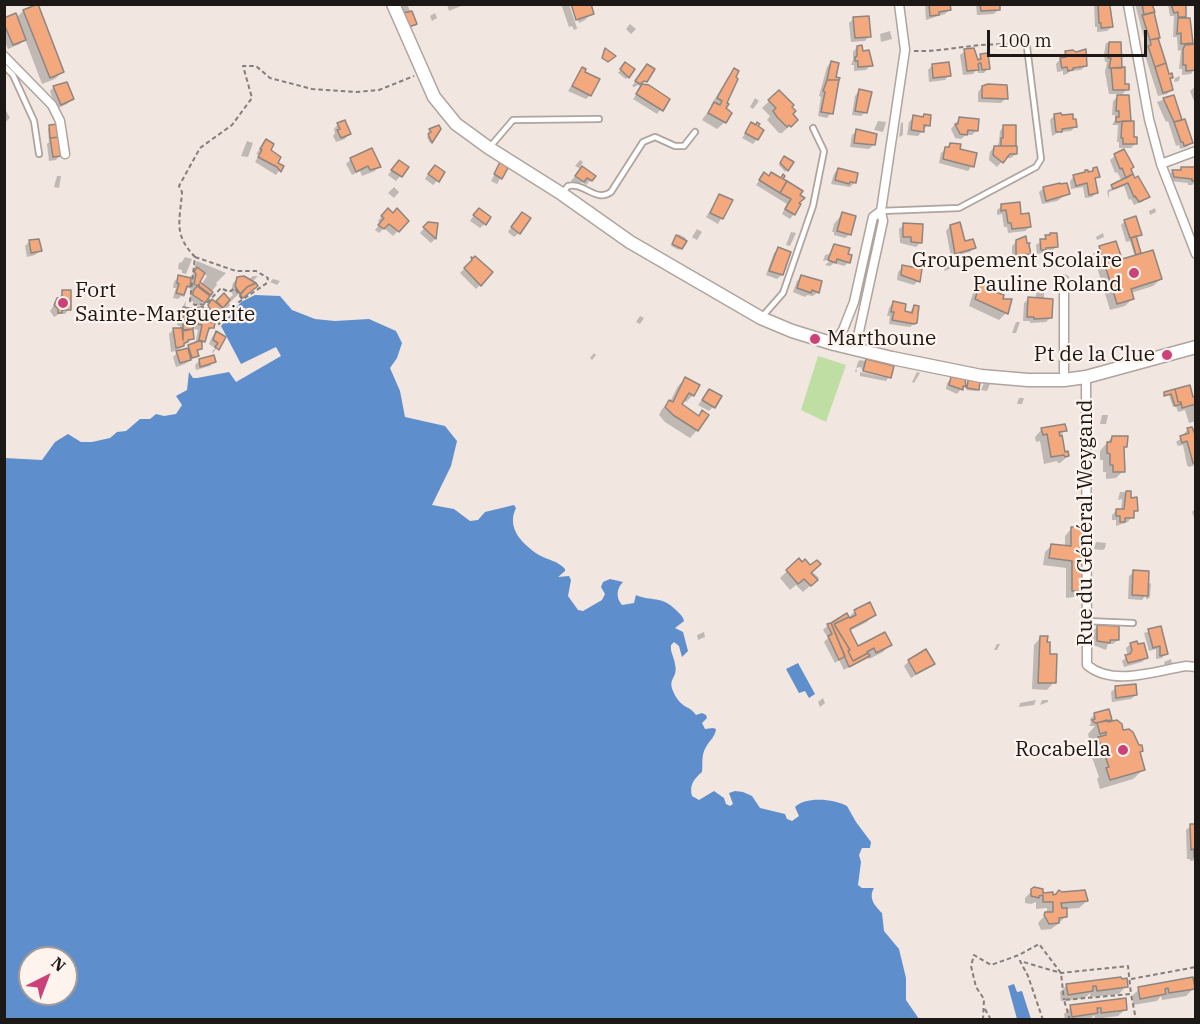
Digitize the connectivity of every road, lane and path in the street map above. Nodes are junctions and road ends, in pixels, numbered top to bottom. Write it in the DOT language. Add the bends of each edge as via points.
graph roads {
  1 [pos="393,4"];
  2 [pos="899,4"];
  3 [pos="1128,4"];
  4 [pos="1027,47"];
  5 [pos="905,50"];
  6 [pos="4,56"];
  7 [pos="4,66"];
  8 [pos="423,73"];
  9 [pos="599,119"];
  10 [pos="813,128"];
  11 [pos="695,132"];
  12 [pos="489,148"];
  13 [pos="1196,151"];
  14 [pos="39,154"];
  15 [pos="65,154"];
  16 [pos="1161,164"];
  17 [pos="562,194"];
  18 [pos="881,211"];
  19 [pos="1196,254"];
  20 [pos="195,257"];
  21 [pos="1064,280"];
  22 [pos="242,299"];
  23 [pos="761,318"];
  24 [pos="218,325"];
  25 [pos="834,344"];
  26 [pos="1196,347"];
  27 [pos="855,350"];
  28 [pos="1086,377"];
  29 [pos="1064,380"];
  30 [pos="1086,621"];
  31 [pos="1133,623"];
  32 [pos="1196,667"];
  33 [pos="1019,955"];
  34 [pos="1020,961"];
  35 [pos="1196,967"];
  36 [pos="1061,973"];
  37 [pos="1129,980"];
  38 [pos="1131,994"];
  39 [pos="1064,1000"];
  40 [pos="984,1008"];
  41 [pos="983,1020"];
  42 [pos="991,1020"];
  43 [pos="1043,1020"];
  44 [pos="1070,1020"];
  45 [pos="1136,1020"];
  1 -- 8 [label="main road"];
  2 -- 5 [label="street"];
  3 -- 16 [label="street"];
  4 -- 5 [label="path" via="1005,44"];
  4 -- 18 [label="lane" via="1041,159 1036,167 959,208"];
  5 -- 18 [label="street"];
  6 -- 15 [label="street" via="52,105 60,121"];
  7 -- 14 [label="lane" via="13,75 34,121"];
  8 -- 12 [label="main road" via="449,117"];
  8 -- 20 [label="path" via="379,90 356,92 312,89 270,78 256,66 243,66 252,98 232,125 200,148 179,186 179,234"];
  9 -- 12 [label="lane" via="513,120"];
  10 -- 23 [label="lane" via="824,151 813,206 783,293"];
  11 -- 17 [label="lane" via="684,146 655,137 643,142 604,196 575,184"];
  12 -- 17 [label="main road"];
  13 -- 16 [label="street"];
  16 -- 19 [label="street"];
  17 -- 23 [label="main road" via="630,242"];
  18 -- 25 [label="street" via="873,217 849,318"];
  18 -- 27 [label="street" via="883,221"];
  20 -- 22 [label="path" via="236,272 256,271 268,278 267,283"];
  20 -- 22 [label="path" via="190,302 206,304 221,288 229,292 235,288"];
  21 -- 29 [label="street"];
  22 -- 24 [label="path"];
  23 -- 25 [label="main road"];
  25 -- 27 [label="main road"];
  26 -- 28 [label="main road"];
  27 -- 29 [label="main road" via="981,376"];
  28 -- 29 [label="main road"];
  28 -- 30 [label="street, Rue du Général Weygand"];
  30 -- 31 [label="lane"];
  30 -- 32 [label="street, Rue du Général Weygand" via="1087,665 1096,671 1121,677"];
  33 -- 34 [label="path"];
  33 -- 36 [label="path" via="1039,944"];
  33 -- 40 [label="path" via="991,965 974,955 971,966"];
  34 -- 36 [label="path"];
  34 -- 43 [label="path"];
  35 -- 37 [label="path"];
  36 -- 37 [label="path" via="1128,966"];
  36 -- 39 [label="path"];
  37 -- 38 [label="path"];
  38 -- 39 [label="path"];
  38 -- 45 [label="path"];
  39 -- 44 [label="path"];
  40 -- 41 [label="path"];
  40 -- 42 [label="path"];
}
